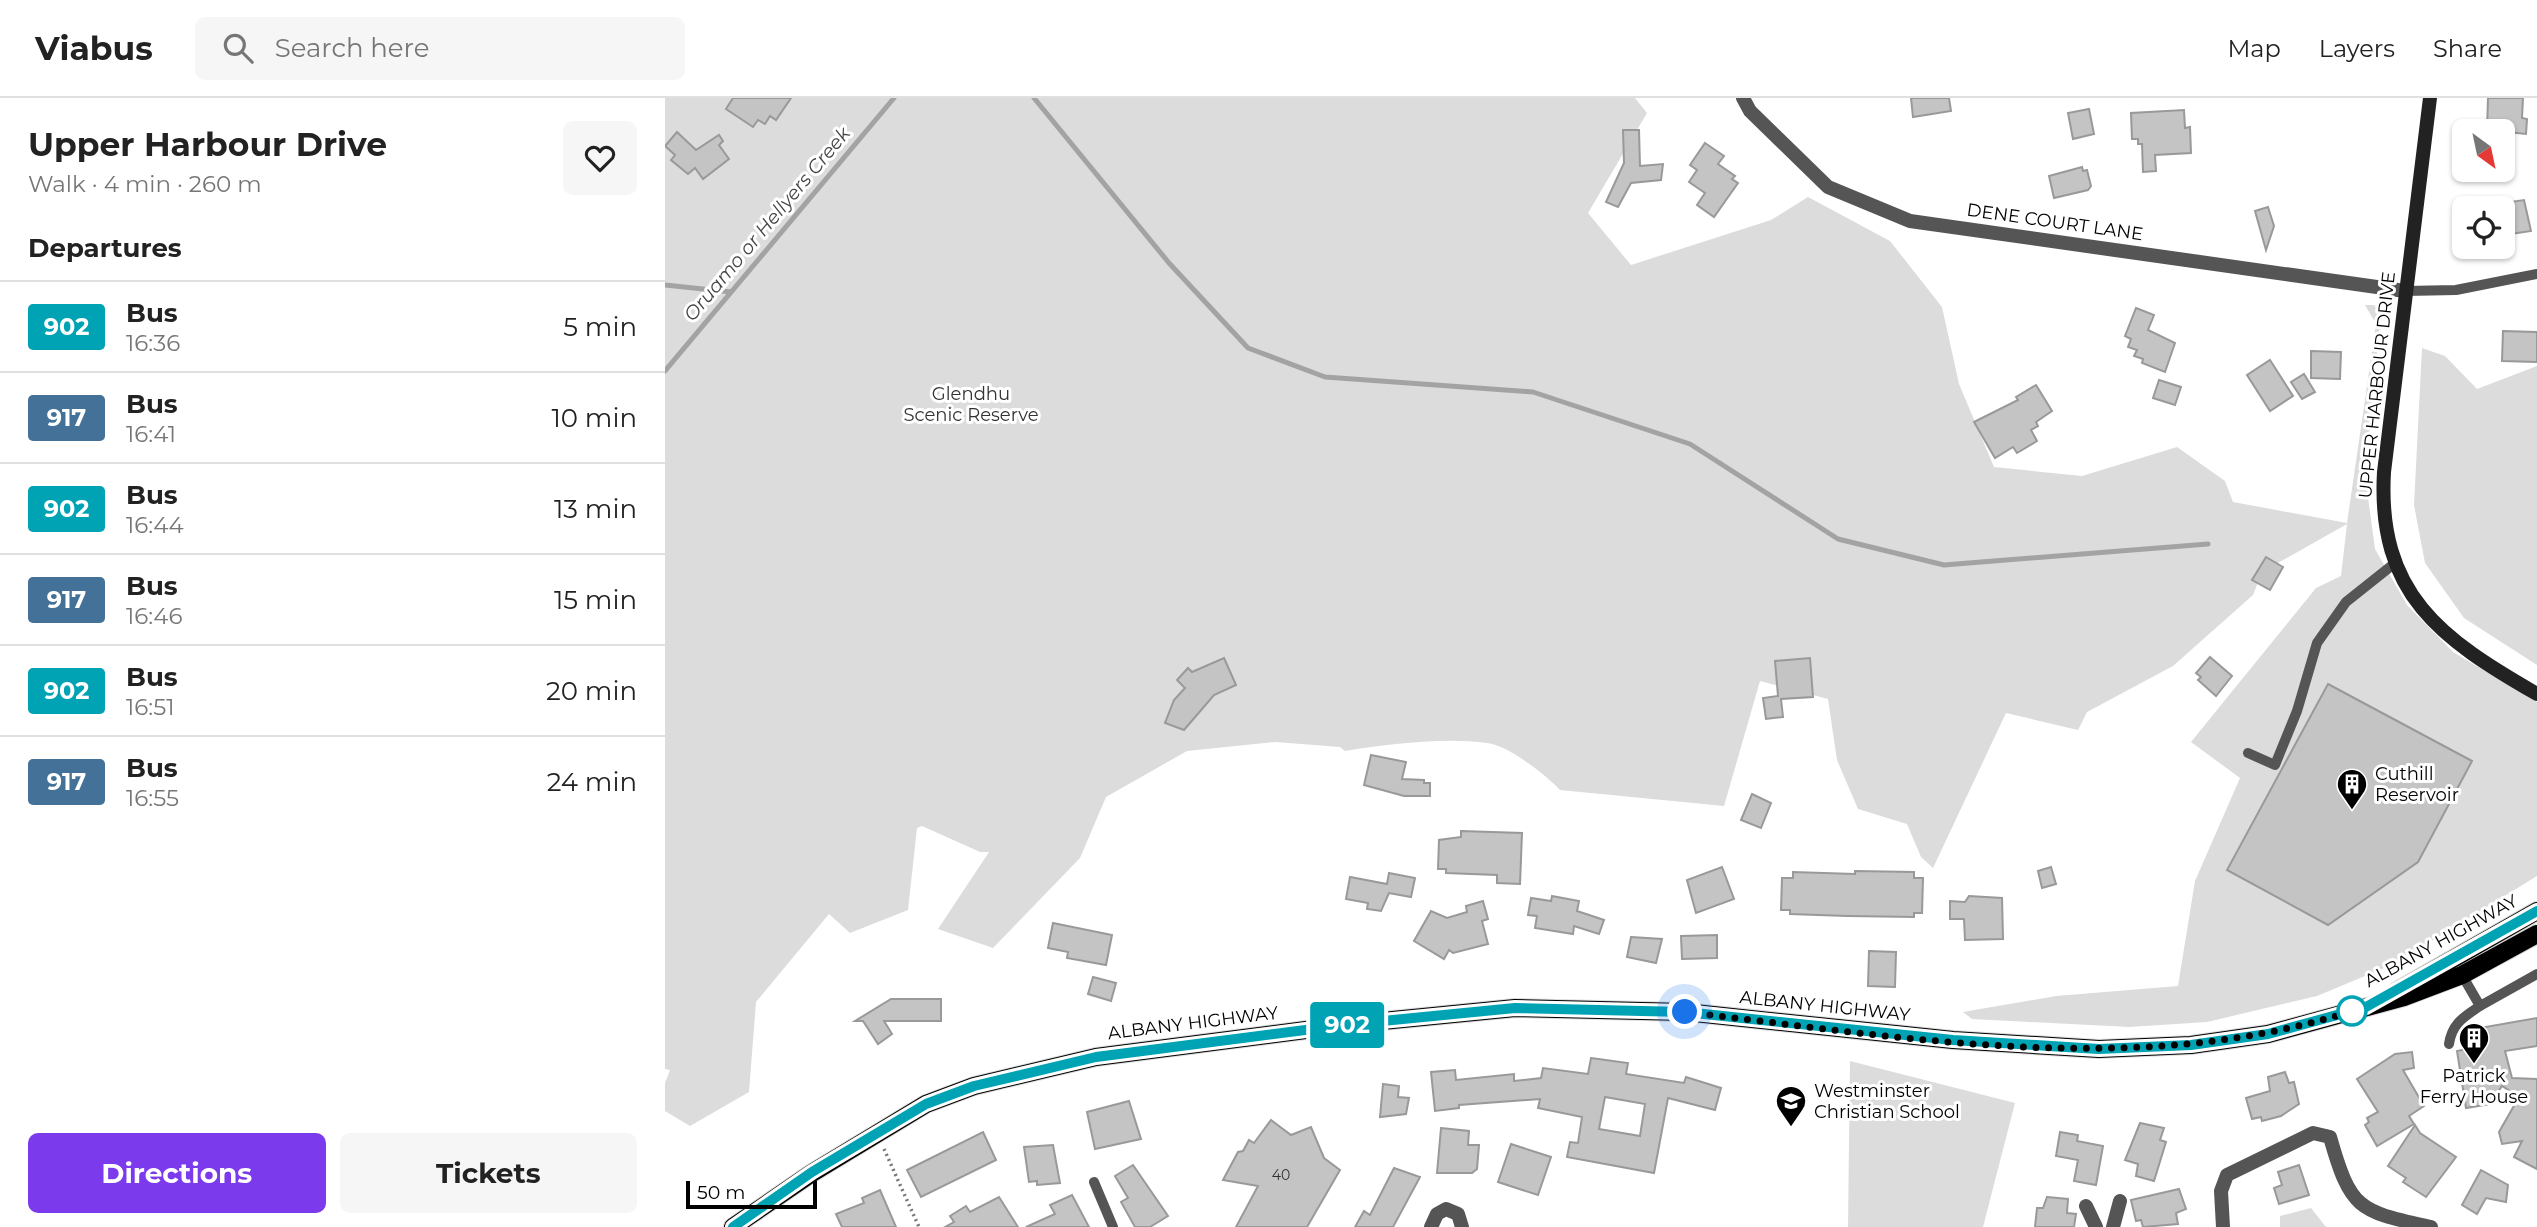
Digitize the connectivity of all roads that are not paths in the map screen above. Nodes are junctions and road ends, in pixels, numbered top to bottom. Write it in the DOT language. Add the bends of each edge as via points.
graph roads {
  1 [pos="1743,98"];
  2 [pos="2430,98"];
  3 [pos="2537,274"];
  4 [pos="2405,292"];
  5 [pos="2395,563"];
  6 [pos="2537,694"];
  7 [pos="2248,753"];
  8 [pos="2537,911"];
  9 [pos="2537,934"];
  10 [pos="2537,974"];
  11 [pos="2462,975"];
  12 [pos="2480,1006"];
  13 [pos="2366,1007"];
  14 [pos="2449,1044"];
  15 [pos="1094,1182"];
  16 [pos="2120,1201"];
  17 [pos="2086,1206"];
  18 [pos="733,1227"];
  19 [pos="1113,1227"];
  20 [pos="1431,1227"];
  21 [pos="1462,1227"];
  22 [pos="2096,1227"];
  23 [pos="2113,1227"];
  24 [pos="2223,1227"];
  25 [pos="2431,1227"];
  1 -- 4 [label="street, DENE COURT LANE" via="1828,187 1910,221"];
  2 -- 4 [label="main road, UPPER HARBOUR DRIVE"];
  3 -- 4 [label="lane" via="2456,290"];
  4 -- 5 [label="main road, UPPER HARBOUR DRIVE" via="2382,498"];
  5 -- 6 [label="main road, UPPER HARBOUR DRIVE" via="2411,595 2437,627 2470,655"];
  5 -- 7 [label="lane" via="2346,602 2317,643 2275,765"];
  8 -- 13 [label="main road, ALBANY HIGHWAY"];
  9 -- 11 [label="main road, ALBANY HIGHWAY"];
  10 -- 12 [label="lane"];
  11 -- 12 [label="lane"];
  11 -- 13 [label="main road, ALBANY HIGHWAY"];
  12 -- 14 [label="lane" via="2458,1021"];
  13 -- 18 [label="main road, ALBANY HIGHWAY" via="2268,1034 2191,1045 2099,1049 1953,1040 1685,1012 1515,1008 1096,1057 974,1086 926,1104"];
  15 -- 19 [label="lane"];
  16 -- 23 [label="street"];
  17 -- 22 [label="street"];
  20 -- 21 [label="street" via="1437,1214 1446,1209 1458,1214"];
  24 -- 25 [label="street" via="2221,1191 2227,1175 2313,1133 2330,1137 2346,1187 2367,1210"];
}
